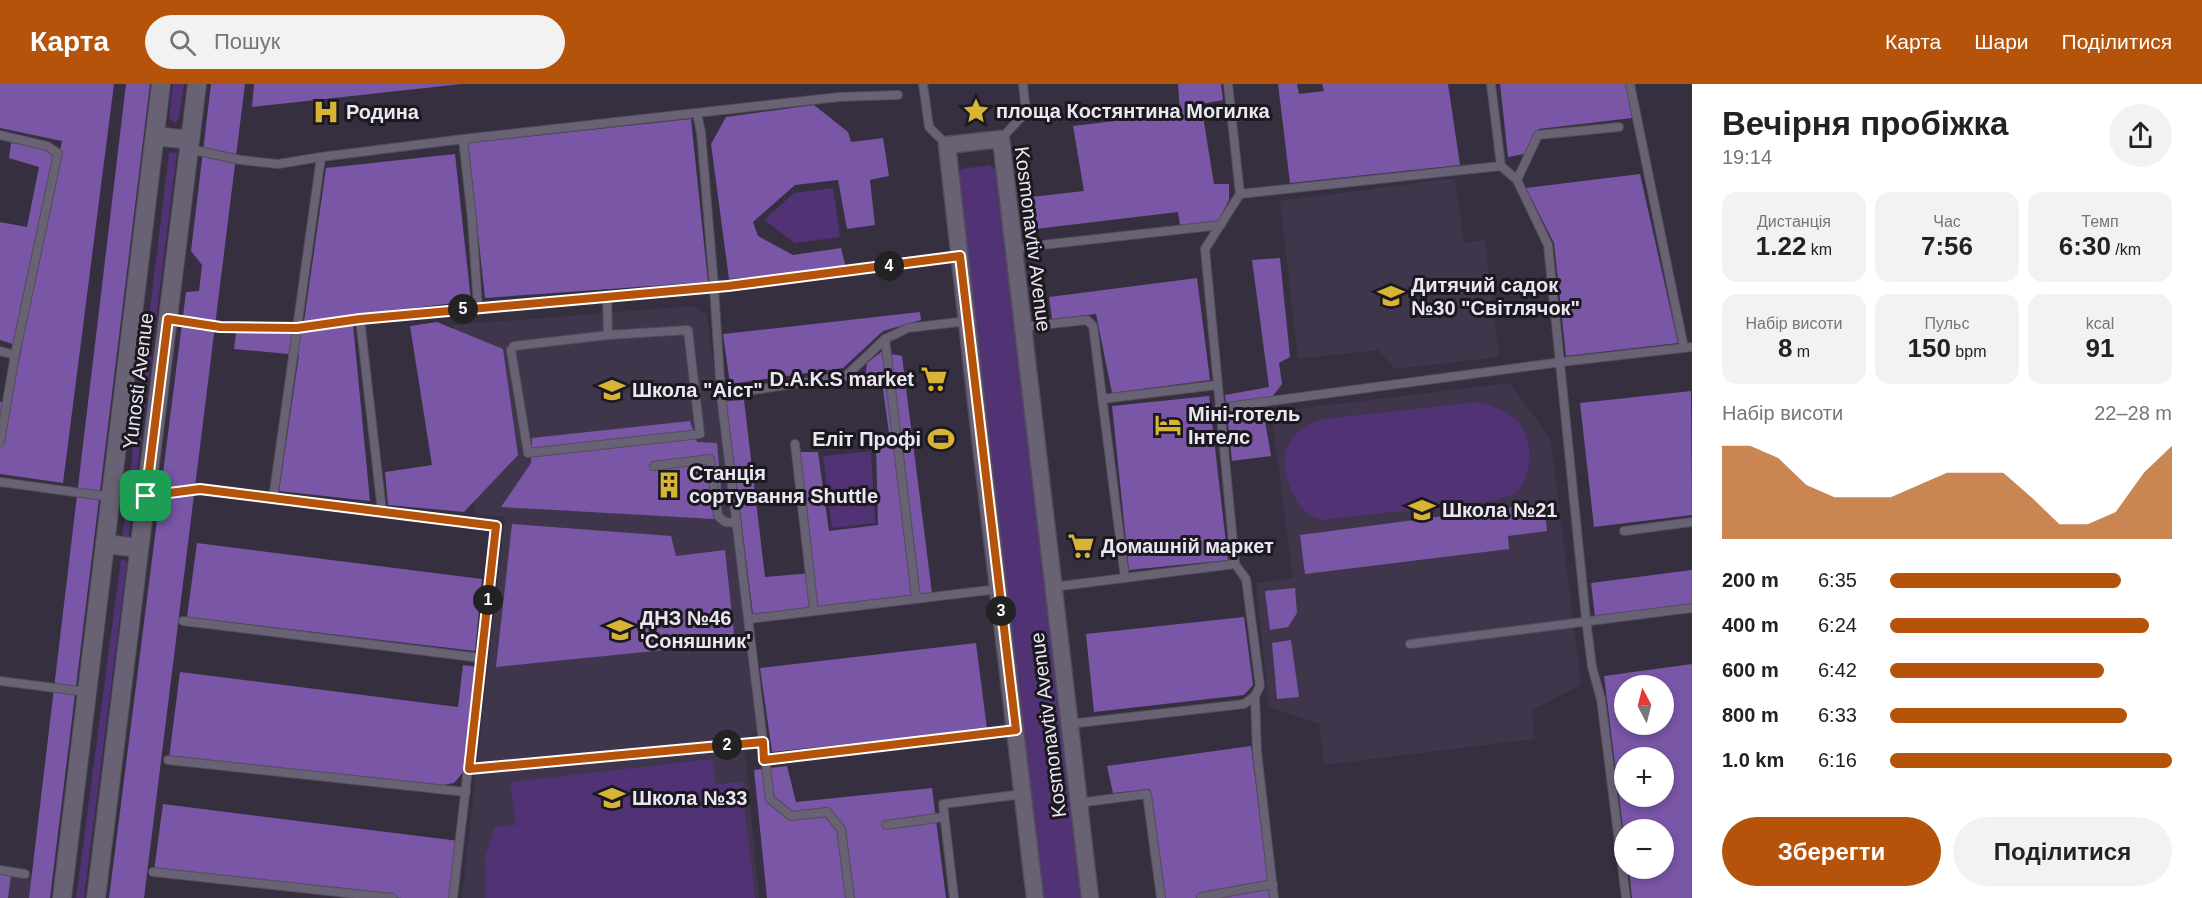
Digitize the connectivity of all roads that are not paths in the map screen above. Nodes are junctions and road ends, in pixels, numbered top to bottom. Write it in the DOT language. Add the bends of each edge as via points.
graph roads {
  1 [pos="161,84"];
  2 [pos="197,84"];
  3 [pos="923,84"];
  4 [pos="1023,84"];
  5 [pos="1228,84"];
  6 [pos="1491,84"];
  7 [pos="1630,84"];
  8 [pos="898,94"];
  9 [pos="697,114"];
  10 [pos="1619,127"];
  11 [pos="0,135"];
  12 [pos="155,136"];
  13 [pos="463,139"];
  14 [pos="1001,139"];
  15 [pos="190,144"];
  16 [pos="947,145"];
  17 [pos="321,158"];
  18 [pos="1501,166"];
  19 [pos="1517,180"];
  20 [pos="1240,194"];
  21 [pos="1221,225"];
  22 [pos="1013,250"];
  23 [pos="960,256"];
  24 [pos="714,287"];
  25 [pos="607,297"];
  26 [pos="477,308"];
  27 [pos="168,319"];
  28 [pos="360,319"];
  29 [pos="967,321"];
  30 [pos="1023,327"];
  31 [pos="297,328"];
  32 [pos="609,335"];
  33 [pos="885,339"];
  34 [pos="1688,347"];
  35 [pos="0,351"];
  36 [pos="15,355"];
  37 [pos="1561,362"];
  38 [pos="1217,385"];
  39 [pos="721,395"];
  40 [pos="1102,399"];
  41 [pos="1219,408"];
  42 [pos="0,442"];
  43 [pos="795,444"];
  44 [pos="654,466"];
  45 [pos="0,482"];
  46 [pos="146,496"];
  47 [pos="111,497"];
  48 [pos="273,499"];
  49 [pos="382,511"];
  50 [pos="1692,522"];
  51 [pos="737,523"];
  52 [pos="1624,531"];
  53 [pos="105,544"];
  54 [pos="140,548"];
  55 [pos="1235,564"];
  56 [pos="1125,578"];
  57 [pos="1053,586"];
  58 [pos="998,589"];
  59 [pos="916,598"];
  60 [pos="1692,608"];
  61 [pos="814,611"];
  62 [pos="749,619"];
  63 [pos="183,621"];
  64 [pos="1586,621"];
  65 [pos="1410,644"];
  66 [pos="481,658"];
  67 [pos="0,681"];
  68 [pos="87,692"];
  69 [pos="1255,696"];
  70 [pos="1069,724"];
  71 [pos="1016,730"];
  72 [pos="763,742"];
  73 [pos="168,760"];
  74 [pos="764,760"];
  75 [pos="469,769"];
  76 [pos="466,792"];
  77 [pos="1023,794"];
  78 [pos="1078,803"];
  79 [pos="944,818"];
  80 [pos="886,825"];
  81 [pos="0,870"];
  82 [pos="153,872"];
  83 [pos="25,874"];
  84 [pos="1273,884"];
  85 [pos="1201,897"];
  86 [pos="62,898"];
  87 [pos="96,898"];
  88 [pos="392,898"];
  89 [pos="453,898"];
  90 [pos="850,898"];
  91 [pos="954,898"];
  92 [pos="1035,898"];
  93 [pos="1090,898"];
  94 [pos="1161,898"];
  95 [pos="1274,898"];
  96 [pos="1626,898"];
  1 -- 12 [label="main road, Yunosti Avenue"];
  2 -- 15 [label="main road, Yunosti Avenue"];
  3 -- 16 [label="lane" via="929,127"];
  4 -- 14 [label="lane" via="1026,112"];
  5 -- 20 [label="lane"];
  6 -- 18 [label="lane"];
  7 -- 34 [label="lane"];
  8 -- 9 [label="lane"];
  9 -- 13 [label="lane"];
  9 -- 24 [label="lane"];
  10 -- 19 [label="lane" via="1538,135"];
  11 -- 36 [label="lane" via="47,146 58,153"];
  12 -- 15 [label="main road"];
  12 -- 47 [label="main road, Yunosti Avenue"];
  13 -- 17 [label="lane"];
  13 -- 26 [label="lane"];
  14 -- 16 [label="street, Kosmonavtiv Avenue"];
  14 -- 22 [label="street, Kosmonavtiv Avenue"];
  15 -- 17 [label="lane" via="242,160 278,164"];
  15 -- 27 [label="main road, Yunosti Avenue"];
  16 -- 23 [label="street, Kosmonavtiv Avenue"];
  17 -- 31 [label="lane"];
  18 -- 19 [label="lane"];
  18 -- 20 [label="lane"];
  19 -- 37 [label="lane" via="1548,245"];
  20 -- 21 [label="lane"];
  21 -- 22 [label="lane"];
  21 -- 38 [label="lane" via="1205,249"];
  22 -- 30 [label="street, Kosmonavtiv Avenue"];
  23 -- 24 [label="lane"];
  23 -- 29 [label="street, Kosmonavtiv Avenue"];
  24 -- 25 [label="lane"];
  24 -- 39 [label="lane"];
  25 -- 26 [label="lane"];
  25 -- 32 [label="lane"];
  26 -- 28 [label="lane"];
  27 -- 31 [label="lane" via="220,327"];
  27 -- 46 [label="main road, Yunosti Avenue"];
  28 -- 31 [label="lane"];
  28 -- 49 [label="lane"];
  29 -- 33 [label="lane" via="908,328"];
  29 -- 58 [label="street, Kosmonavtiv Avenue"];
  30 -- 40 [label="lane" via="1087,320 1093,326"];
  30 -- 57 [label="street, Kosmonavtiv Avenue"];
  31 -- 48 [label="lane"];
  32 -- 32 [label="lane" via="514,346 511,350 528,453 700,434 688,330"];
  33 -- 39 [label="lane" via="846,376"];
  33 -- 59 [label="lane"];
  34 -- 37 [label="lane"];
  35 -- 36 [label="lane"];
  36 -- 42 [label="lane"];
  37 -- 41 [label="lane"];
  37 -- 64 [label="lane"];
  38 -- 40 [label="lane"];
  38 -- 41 [label="lane"];
  39 -- 51 [label="lane"];
  40 -- 56 [label="lane"];
  41 -- 55 [label="lane"];
  43 -- 61 [label="lane"];
  44 -- 51 [label="lane" via="710,459 718,516 725,522"];
  45 -- 47 [label="lane"];
  46 -- 48 [label="lane" via="200,489"];
  46 -- 54 [label="main road, Yunosti Avenue"];
  47 -- 53 [label="main road, Yunosti Avenue"];
  48 -- 49 [label="lane"];
  49 -- 66 [label="lane" via="496,526"];
  50 -- 52 [label="lane"];
  51 -- 62 [label="lane"];
  53 -- 54 [label="main road"];
  53 -- 68 [label="main road, Yunosti Avenue"];
  54 -- 87 [label="main road, Yunosti Avenue"];
  55 -- 56 [label="lane"];
  55 -- 69 [label="lane" via="1246,579 1260,686"];
  56 -- 57 [label="lane"];
  57 -- 70 [label="street, Kosmonavtiv Avenue"];
  58 -- 59 [label="lane"];
  58 -- 71 [label="street, Kosmonavtiv Avenue"];
  59 -- 61 [label="lane"];
  60 -- 64 [label="lane"];
  61 -- 62 [label="lane"];
  62 -- 72 [label="lane"];
  63 -- 66 [label="lane"];
  64 -- 65 [label="lane"];
  64 -- 96 [label="lane" via="1601,699"];
  66 -- 75 [label="lane"];
  67 -- 68 [label="lane"];
  68 -- 86 [label="main road, Yunosti Avenue"];
  69 -- 70 [label="lane" via="1244,704"];
  69 -- 84 [label="lane" via="1257,752"];
  70 -- 78 [label="street, Kosmonavtiv Avenue"];
  71 -- 74 [label="lane"];
  71 -- 77 [label="street, Kosmonavtiv Avenue"];
  72 -- 74 [label="lane"];
  72 -- 75 [label="lane"];
  73 -- 76 [label="lane"];
  74 -- 90 [label="lane" via="770,800 791,816 827,812 842,829"];
  75 -- 76 [label="lane"];
  76 -- 89 [label="lane"];
  77 -- 79 [label="lane" via="943,804"];
  77 -- 92 [label="street, Kosmonavtiv Avenue"];
  78 -- 93 [label="street, Kosmonavtiv Avenue"];
  78 -- 94 [label="lane" via="1147,794"];
  79 -- 80 [label="lane"];
  79 -- 91 [label="lane"];
  81 -- 83 [label="lane"];
  82 -- 88 [label="lane"];
  84 -- 85 [label="lane"];
  84 -- 95 [label="lane"];
}
